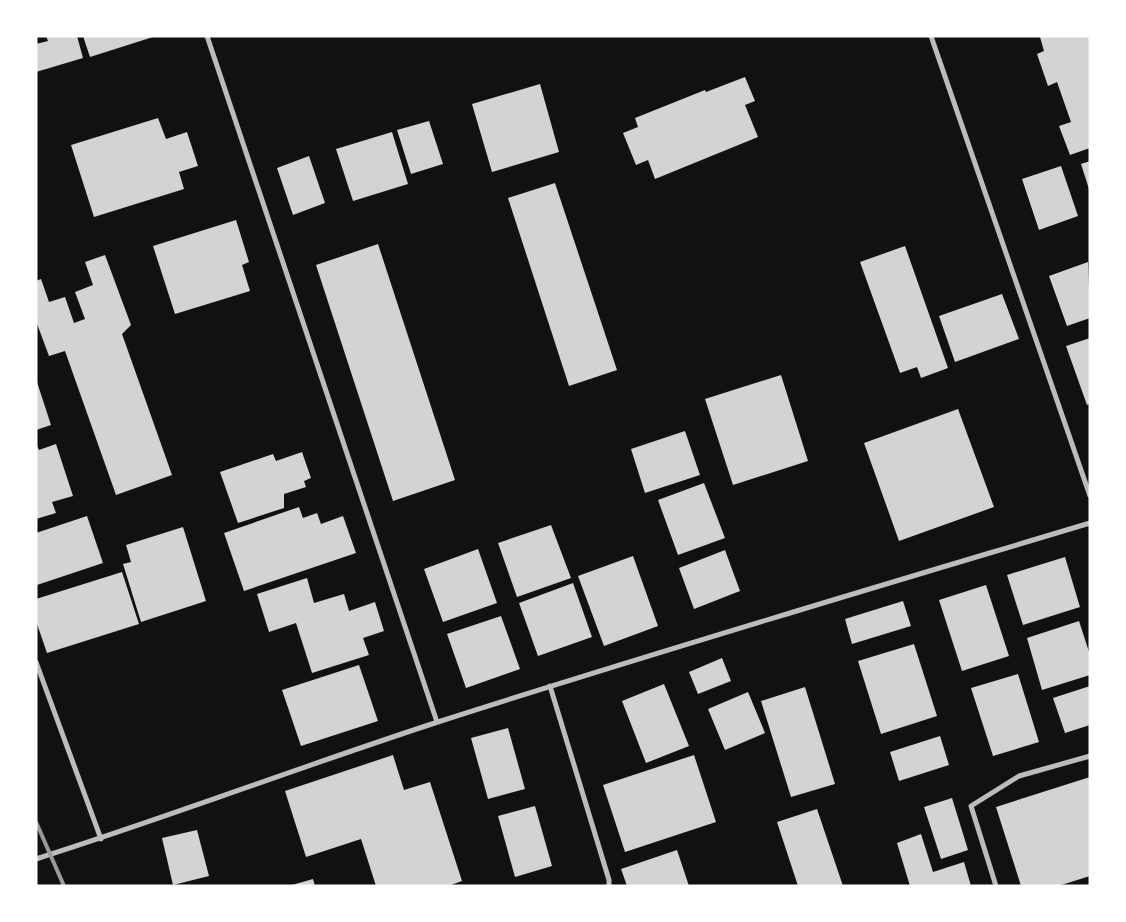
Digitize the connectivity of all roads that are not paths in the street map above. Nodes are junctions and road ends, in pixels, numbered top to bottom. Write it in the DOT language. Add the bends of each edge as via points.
graph roads {
  1 [pos="207,36"];
  2 [pos="931,36"];
  3 [pos="1090,496"];
  4 [pos="1090,523"];
  5 [pos="36,662"];
  6 [pos="550,686"];
  7 [pos="437,722"];
  8 [pos="1090,756"];
  9 [pos="101,839"];
  10 [pos="36,859"];
  11 [pos="609,886"];
  12 [pos="996,886"];
  1 -- 7 [label="street"];
  2 -- 3 [label="street"];
  4 -- 6 [label="street"];
  5 -- 9 [label="street"];
  6 -- 7 [label="street"];
  6 -- 11 [label="street"];
  7 -- 9 [label="street"];
  8 -- 12 [label="street" via="1019,776 971,806"];
  9 -- 10 [label="street"];
}
